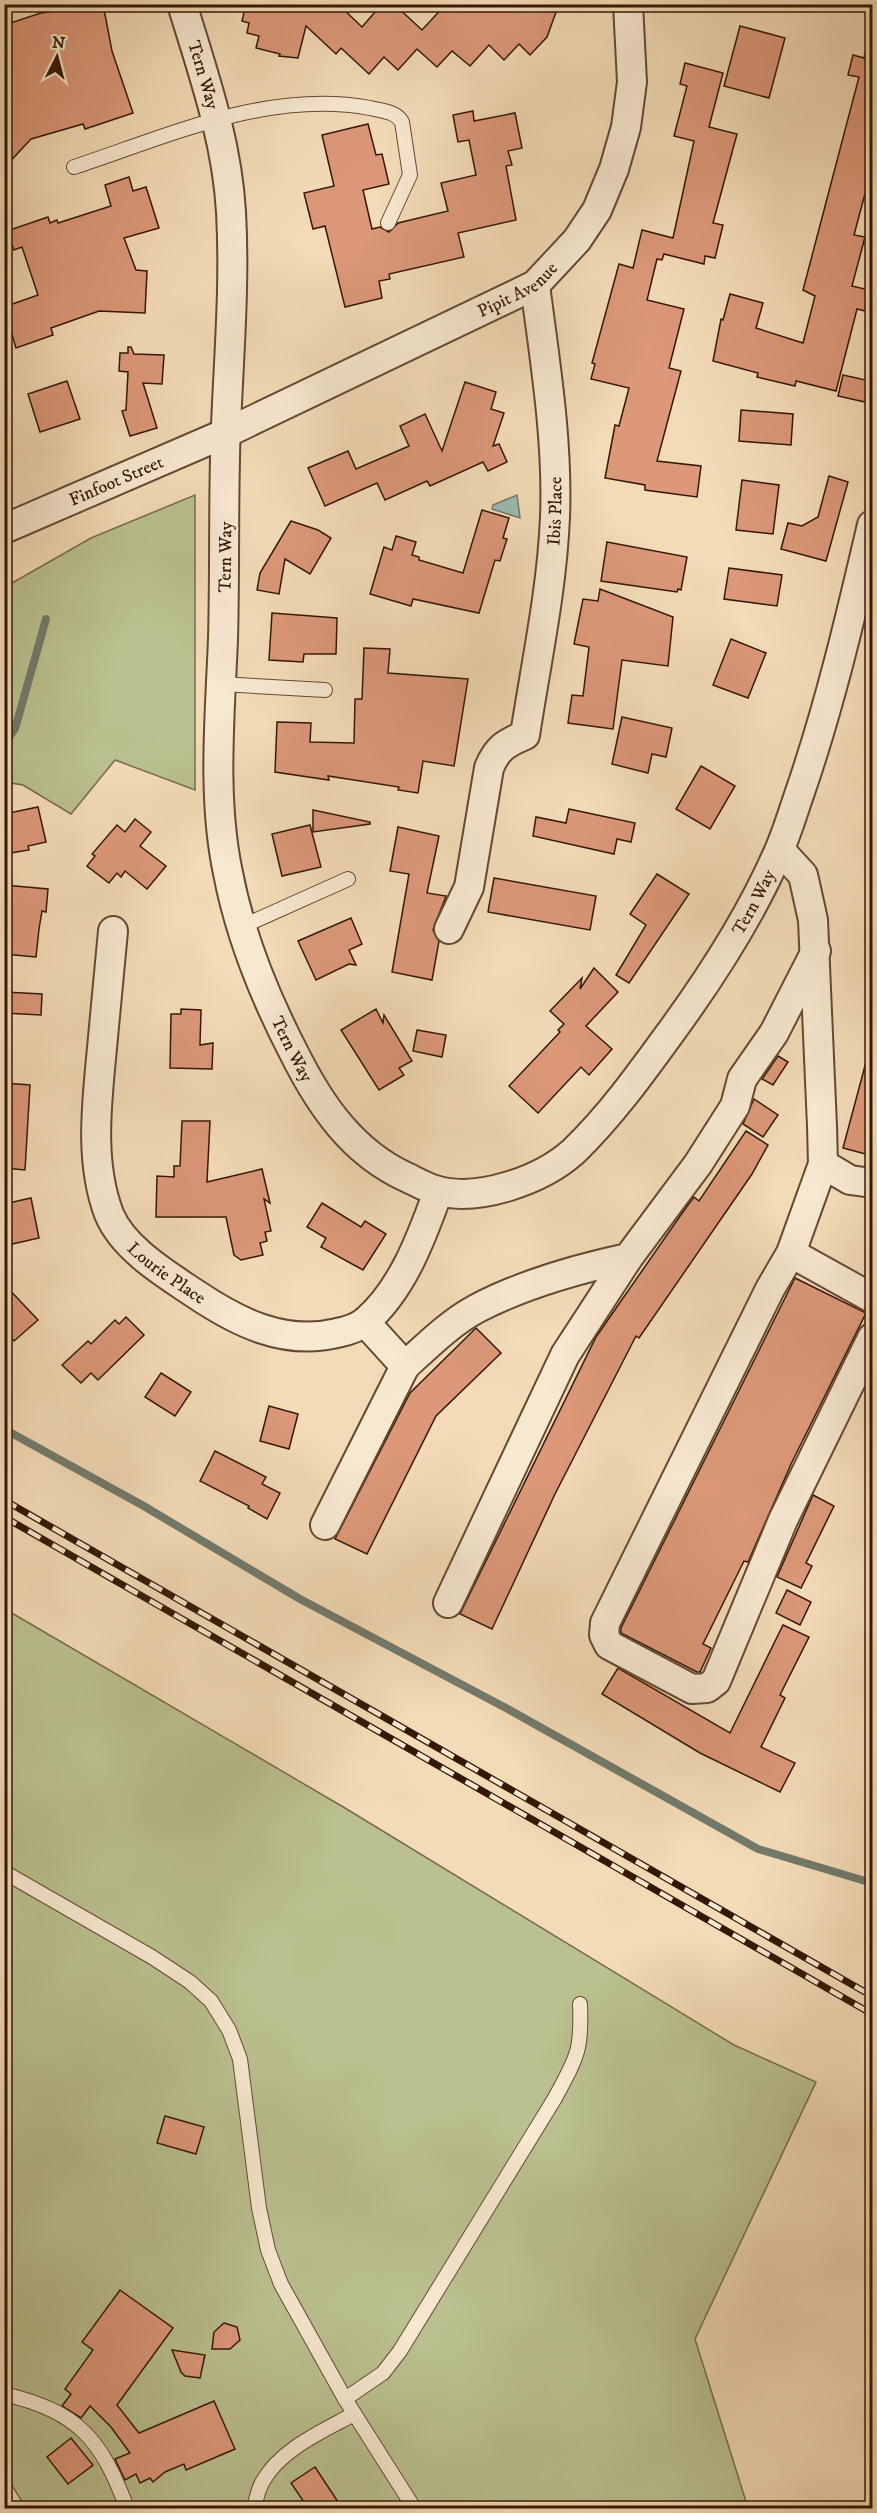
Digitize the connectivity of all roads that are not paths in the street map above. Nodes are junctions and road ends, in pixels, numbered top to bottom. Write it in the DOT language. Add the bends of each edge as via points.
graph roads {
  1 [pos="182,4"];
  2 [pos="628,4"];
  3 [pos="218,119"];
  4 [pos="74,167"];
  5 [pos="388,223"];
  6 [pos="535,285"];
  7 [pos="226,433"];
  8 [pos="873,525"];
  9 [pos="4,529"];
  10 [pos="221,684"];
  11 [pos="325,690"];
  12 [pos="780,850"];
  13 [pos="348,879"];
  14 [pos="241,927"];
  15 [pos="449,929"];
  16 [pos="113,931"];
  17 [pos="816,951"];
  18 [pos="823,1164"];
  19 [pos="873,1183"];
  20 [pos="438,1192"];
  21 [pos="791,1253"];
  22 [pos="628,1258"];
  23 [pos="873,1298"];
  24 [pos="365,1322"];
  25 [pos="873,1338"];
  26 [pos="405,1366"];
  27 [pos="326,1525"];
  28 [pos="448,1603"];
  29 [pos="4,1872"];
  30 [pos="580,2004"];
  31 [pos="4,2394"];
  32 [pos="345,2398"];
  33 [pos="354,2414"];
  34 [pos="127,2508"];
  35 [pos="254,2508"];
  36 [pos="414,2508"];
  1 -- 3 [label="street, Tern Way"];
  2 -- 6 [label="street, Pipit Avenue" via="632,82 626,127 614,169 597,210 577,240"];
  3 -- 4 [label="lane"];
  3 -- 5 [label="lane" via="322,102 398,116 410,175"];
  3 -- 7 [label="street, Tern Way" via="231,211 233,285"];
  6 -- 7 [label="street, Pipit Avenue"];
  6 -- 15 [label="street, Ibis Place" via="555,464 549,582 525,735 504,744 489,768 469,887"];
  7 -- 9 [label="street, Finfoot Street"];
  7 -- 10 [label="street, Tern Way"];
  8 -- 12 [label="street, Tern Way" via="822,727"];
  10 -- 11 [label="lane"];
  10 -- 14 [label="street, Tern Way" via="220,812 226,869"];
  12 -- 17 [label="street" via="803,875"];
  12 -- 20 [label="street, Tern Way" via="753,904 688,1008 625,1095 592,1133 566,1158 512,1187"];
  13 -- 14 [label="lane"];
  14 -- 20 [label="street, Tern Way" via="277,1020 308,1082 343,1132 382,1166"];
  16 -- 24 [label="street, Lourie Place" via="96,1109 100,1185 110,1216 133,1247 176,1281 227,1315 264,1331 292,1337 326,1336"];
  17 -- 18 [label="street"];
  17 -- 22 [label="street" via="774,1033 747,1071 735,1106 698,1164"];
  18 -- 19 [label="street" via="850,1180"];
  18 -- 21 [label="street"];
  20 -- 24 [label="street, Lourie Place" via="422,1236 388,1296"];
  21 -- 23 [label="street"];
  21 -- 25 [label="street" via="605,1623 604,1635 609,1645 692,1689 712,1685 783,1520"];
  22 -- 26 [label="street" via="532,1286 475,1309"];
  22 -- 28 [label="street" via="565,1356"];
  24 -- 26 [label="street"];
  26 -- 27 [label="street"];
  29 -- 32 [label="lane" via="152,1957 211,2001 229,2030 240,2059 268,2250 281,2284"];
  30 -- 32 [label="lane" via="578,2056 555,2098 400,2351 383,2373"];
  31 -- 34 [label="lane" via="37,2402 83,2429 113,2470"];
  32 -- 33 [label="lane"];
  33 -- 35 [label="lane" via="311,2437 283,2458 263,2481"];
  33 -- 36 [label="lane"];
}
